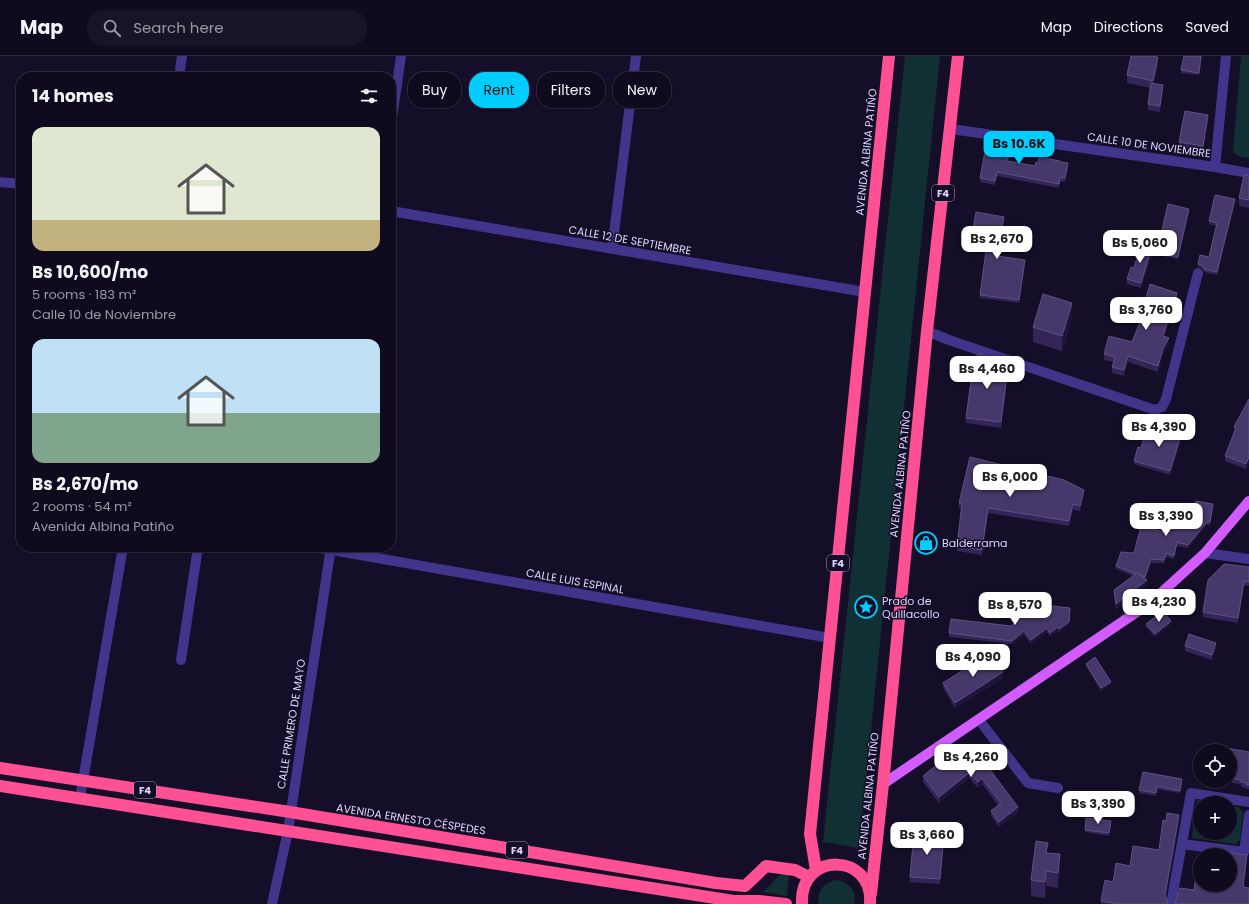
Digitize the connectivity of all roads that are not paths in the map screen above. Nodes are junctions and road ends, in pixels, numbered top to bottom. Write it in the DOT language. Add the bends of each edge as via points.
graph roads {
  1 [pos="182,56"];
  2 [pos="401,56"];
  3 [pos="636,56"];
  4 [pos="889,56"];
  5 [pos="958,56"];
  6 [pos="1226,56"];
  7 [pos="180,72"];
  8 [pos="396,90"];
  9 [pos="951,129"];
  10 [pos="1215,166"];
  11 [pos="1249,173"];
  12 [pos="0,182"];
  13 [pos="16,184"];
  14 [pos="396,212"];
  15 [pos="612,249"];
  16 [pos="1198,273"];
  17 [pos="865,292"];
  18 [pos="927,331"];
  19 [pos="1249,501"];
  20 [pos="122,552"];
  21 [pos="197,552"];
  22 [pos="330,552"];
  23 [pos="353,552"];
  24 [pos="1205,552"];
  25 [pos="1249,559"];
  26 [pos="830,638"];
  27 [pos="181,660"];
  28 [pos="979,720"];
  29 [pos="0,768"];
  30 [pos="84,780"];
  31 [pos="883,784"];
  32 [pos="0,786"];
  33 [pos="1058,788"];
  34 [pos="80,798"];
  35 [pos="1249,802"];
  36 [pos="290,812"];
  37 [pos="1249,815"];
  38 [pos="288,832"];
  39 [pos="1182,844"];
  40 [pos="812,874"];
  41 [pos="745,886"];
  42 [pos="872,901"];
  43 [pos="733,902"];
  44 [pos="272,904"];
  45 [pos="786,904"];
  46 [pos="802,904"];
  47 [pos="1171,904"];
  1 -- 7 [label="street"];
  2 -- 8 [label="street"];
  3 -- 15 [label="street"];
  4 -- 17 [label="highway, AVENIDA ALBINA PATIÑO / F4"];
  5 -- 9 [label="highway, AVENIDA ALBINA PATIÑO / F4"];
  6 -- 10 [label="street"];
  9 -- 10 [label="street, CALLE 10 DE NOVIEMBRE"];
  9 -- 18 [label="highway, AVENIDA ALBINA PATIÑO / F4"];
  10 -- 11 [label="street, CALLE 10 DE NOVIEMBRE"];
  12 -- 13 [label="street"];
  14 -- 15 [label="street, CALLE 12 DE SEPTIEMBRE"];
  15 -- 17 [label="street, CALLE 12 DE SEPTIEMBRE"];
  16 -- 18 [label="street" via="1166,399 1162,407 1155,410"];
  17 -- 26 [label="highway, AVENIDA ALBINA PATIÑO / F4"];
  18 -- 31 [label="highway, AVENIDA ALBINA PATIÑO / F4"];
  19 -- 24 [label="main road"];
  20 -- 30 [label="street"];
  21 -- 27 [label="street"];
  22 -- 36 [label="street, CALLE PRIMERO DE MAYO"];
  23 -- 26 [label="street, CALLE LUIS ESPINAL"];
  24 -- 25 [label="street"];
  24 -- 28 [label="main road" via="1150,603"];
  26 -- 40 [label="highway, AVENIDA ALBINA PATIÑO / F4" via="810,834"];
  28 -- 31 [label="main road"];
  28 -- 33 [label="street" via="1028,783"];
  29 -- 30 [label="highway, AVENIDA ERNESTO CÉSPEDES / F4"];
  30 -- 34 [label="street"];
  30 -- 36 [label="highway, AVENIDA ERNESTO CÉSPEDES / F4"];
  31 -- 42 [label="highway, AVENIDA ALBINA PATIÑO / F4"];
  32 -- 34 [label="highway, F4"];
  34 -- 38 [label="highway, F4"];
  35 -- 39 [label="street" via="1191,794"];
  36 -- 38 [label="street, CALLE PRIMERO DE MAYO"];
  36 -- 41 [label="highway, AVENIDA ERNESTO CÉSPEDES / F4"];
  37 -- 39 [label="street" via="1244,852"];
  38 -- 43 [label="highway, F4"];
  38 -- 44 [label="street, CALLE PRIMERO DE MAYO"];
  39 -- 47 [label="street"];
  40 -- 41 [label="highway" via="766,866"];
  40 -- 42 [label="highway, F4" via="825,866 835,864 855,869 867,884"];
  40 -- 46 [label="highway" via="804,886"];
  41 -- 43 [label="street"];
  43 -- 45 [label="highway, F4"];
}
